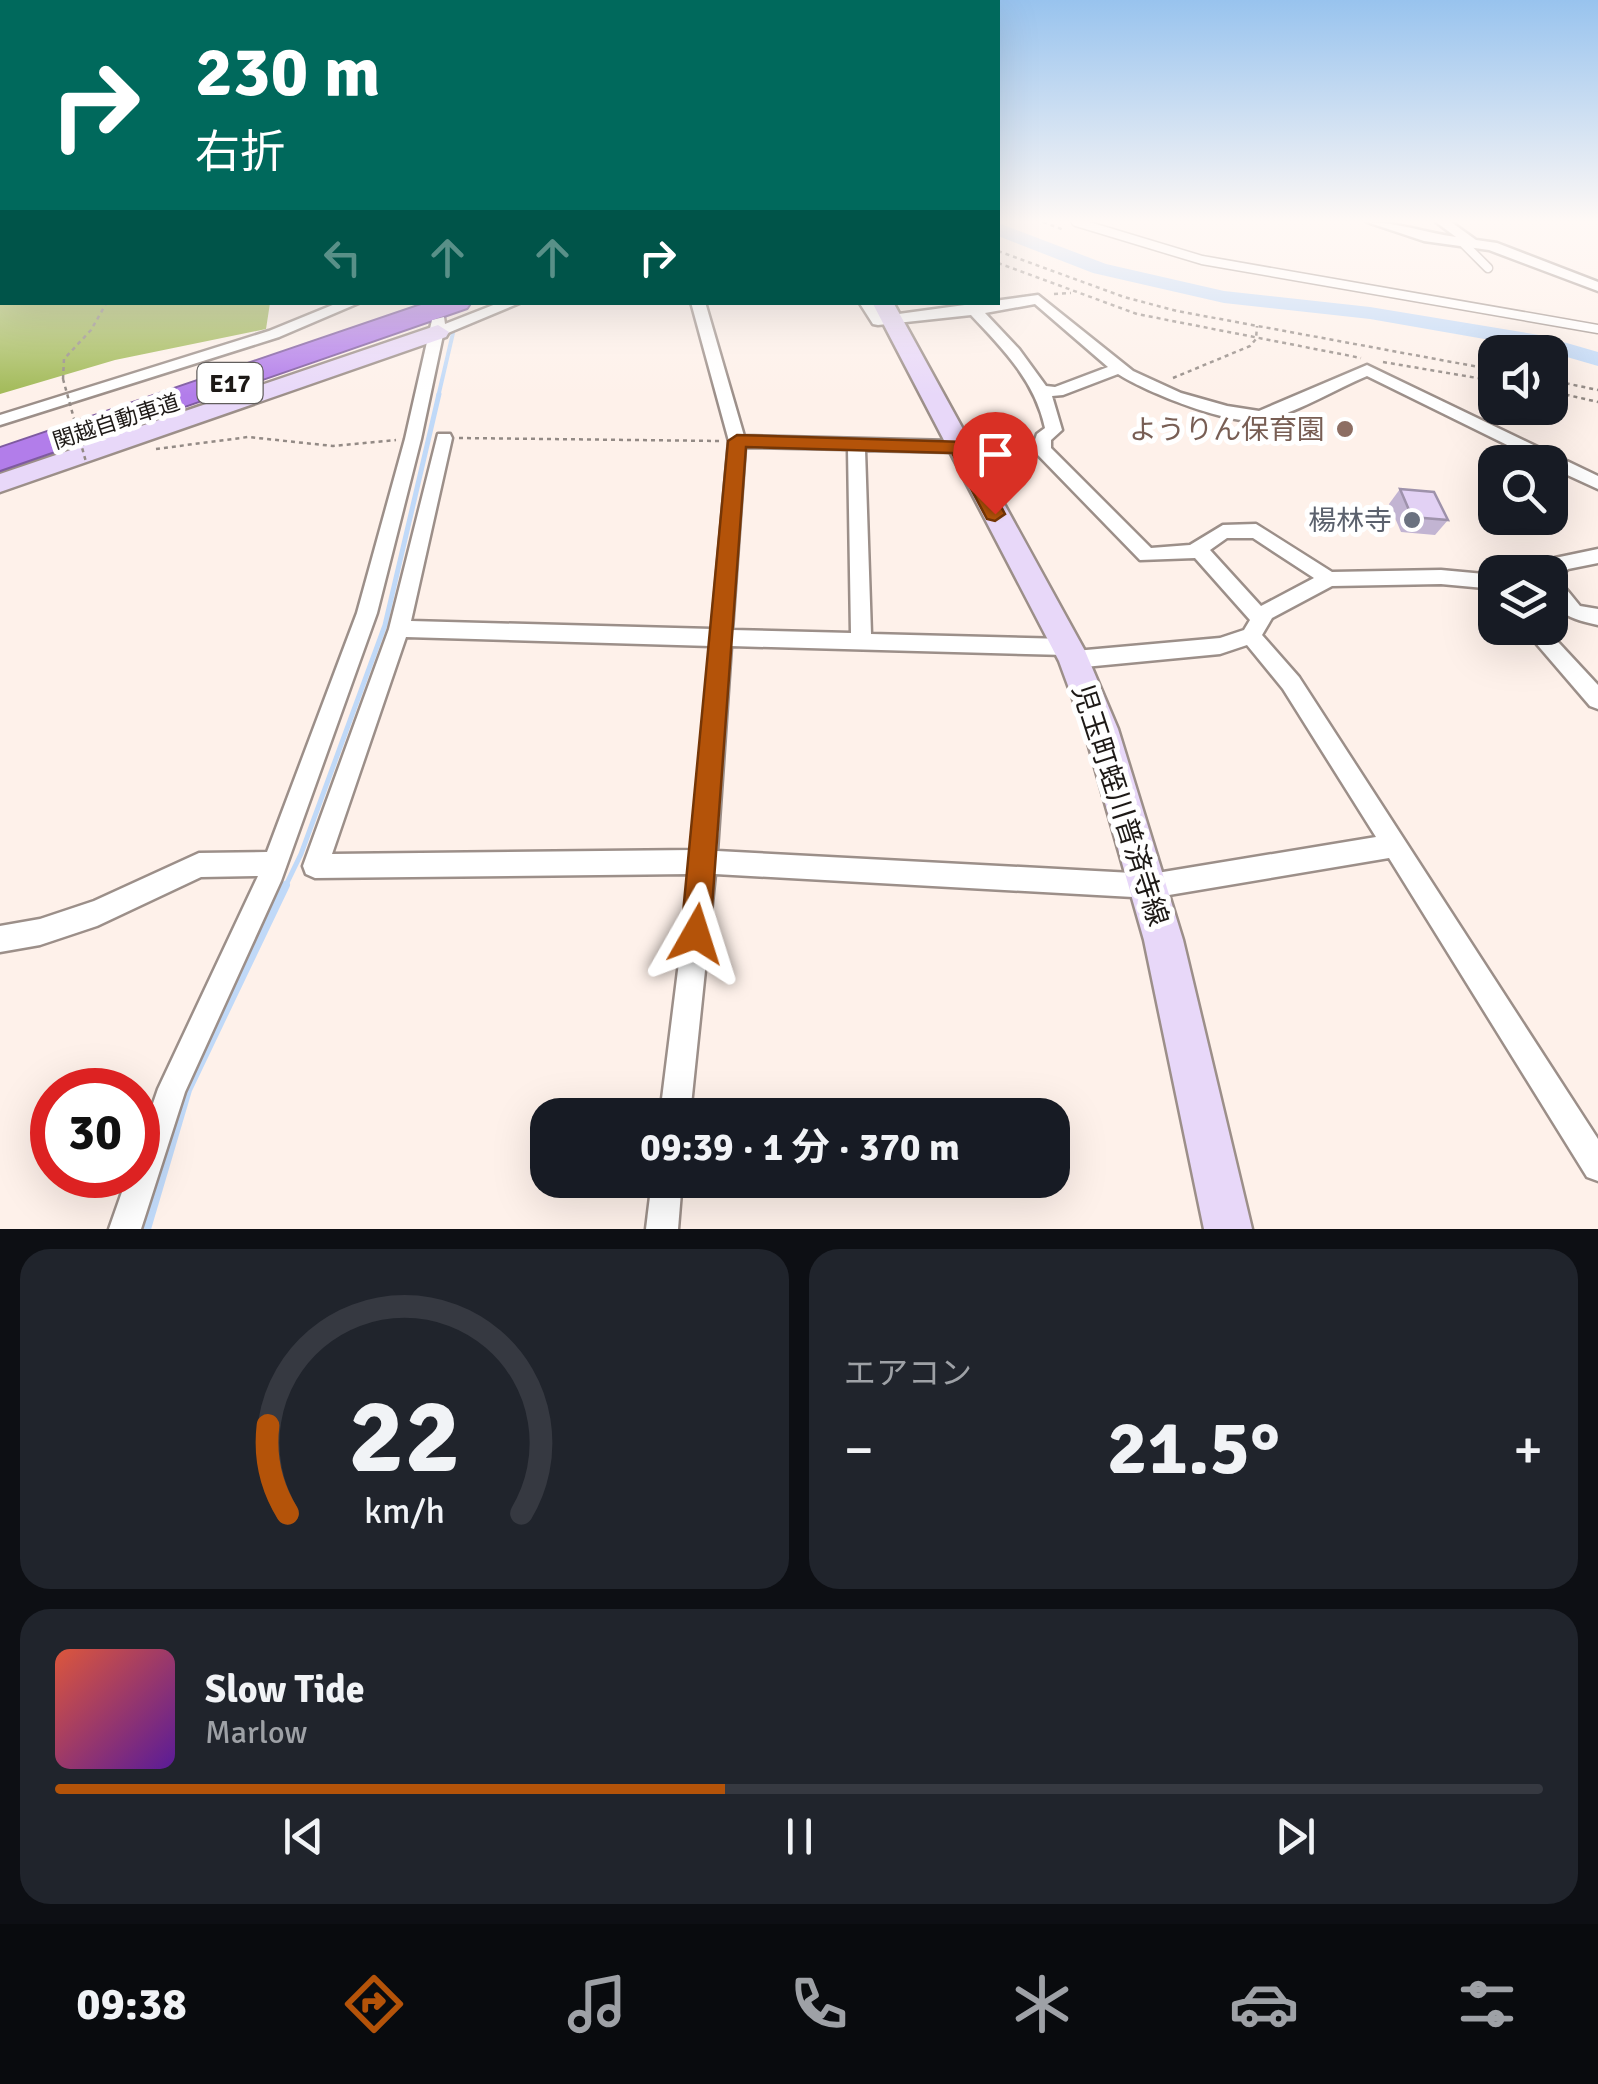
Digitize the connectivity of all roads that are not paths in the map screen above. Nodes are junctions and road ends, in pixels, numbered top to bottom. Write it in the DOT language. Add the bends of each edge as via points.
graph roads {
  1 [pos="1311,279"];
  2 [pos="346,305"];
  3 [pos="402,305"];
  4 [pos="502,305"];
  5 [pos="699,305"];
  6 [pos="880,309"];
  7 [pos="976,312"];
  8 [pos="445,318"];
  9 [pos="1598,330"];
  10 [pos="1120,368"];
  11 [pos="1044,391"];
  12 [pos="0,420"];
  13 [pos="444,438"];
  14 [pos="0,440"];
  15 [pos="737,441"];
  16 [pos="856,444"];
  17 [pos="959,447"];
  18 [pos="1042,449"];
  19 [pos="0,460"];
  20 [pos="0,483"];
  21 [pos="1598,484"];
  22 [pos="1198,549"];
  23 [pos="1598,556"];
  24 [pos="1568,562"];
  25 [pos="1329,578"];
  26 [pos="1478,580"];
  27 [pos="1568,605"];
  28 [pos="1598,617"];
  29 [pos="1256,628"];
  30 [pos="399,630"];
  31 [pos="721,639"];
  32 [pos="861,642"];
  33 [pos="1548,645"];
  34 [pos="1070,654"];
  35 [pos="1598,700"];
  36 [pos="1392,846"];
  37 [pos="704,862"];
  38 [pos="274,864"];
  39 [pos="1151,886"];
  40 [pos="0,939"];
  41 [pos="677,1098"];
  42 [pos="1598,1166"];
  43 [pos="666,1198"];
  44 [pos="125,1229"];
  45 [pos="662,1229"];
  46 [pos="1228,1229"];
  1 -- 9 [label="lane"];
  2 -- 12 [label="street"];
  3 -- 14 [label="highway, 関越自動車道 / E17"];
  4 -- 8 [label="street"];
  5 -- 15 [label="street"];
  6 -- 7 [label="street"];
  6 -- 17 [label="main road, 児玉町蛭川普済寺線"];
  7 -- 10 [label="street" via="1038,299"];
  7 -- 11 [label="street"];
  8 -- 19 [label="highway, 関越自動車道 / E17"];
  8 -- 20 [label="main road"];
  8 -- 38 [label="street" via="367,613"];
  10 -- 11 [label="street"];
  10 -- 21 [label="street" via="1153,387 1262,416 1368,370"];
  11 -- 18 [label="street" via="1054,430 1040,442"];
  13 -- 30 [label="street"];
  15 -- 16 [label="street"];
  15 -- 31 [label="street"];
  16 -- 17 [label="street"];
  16 -- 32 [label="street"];
  17 -- 18 [label="street"];
  17 -- 34 [label="main road, 児玉町蛭川普済寺線"];
  18 -- 22 [label="street" via="1147,555"];
  22 -- 25 [label="street" via="1224,532 1256,531"];
  22 -- 29 [label="street"];
  23 -- 24 [label="street"];
  25 -- 26 [label="street"];
  25 -- 29 [label="street" via="1264,613"];
  27 -- 28 [label="street"];
  29 -- 34 [label="street" via="1220,646"];
  29 -- 36 [label="street"];
  30 -- 31 [label="street"];
  30 -- 37 [label="street" via="315,866"];
  31 -- 32 [label="street"];
  31 -- 37 [label="street"];
  32 -- 34 [label="street"];
  33 -- 35 [label="street"];
  34 -- 39 [label="main road, 児玉町蛭川普済寺線" via="1100,721"];
  36 -- 39 [label="street"];
  36 -- 42 [label="street"];
  37 -- 39 [label="street"];
  37 -- 41 [label="street"];
  38 -- 40 [label="street" via="199,865 97,912"];
  38 -- 44 [label="street" via="172,1090"];
  39 -- 46 [label="main road, 児玉町蛭川普済寺線"];
  43 -- 45 [label="street"];
}
